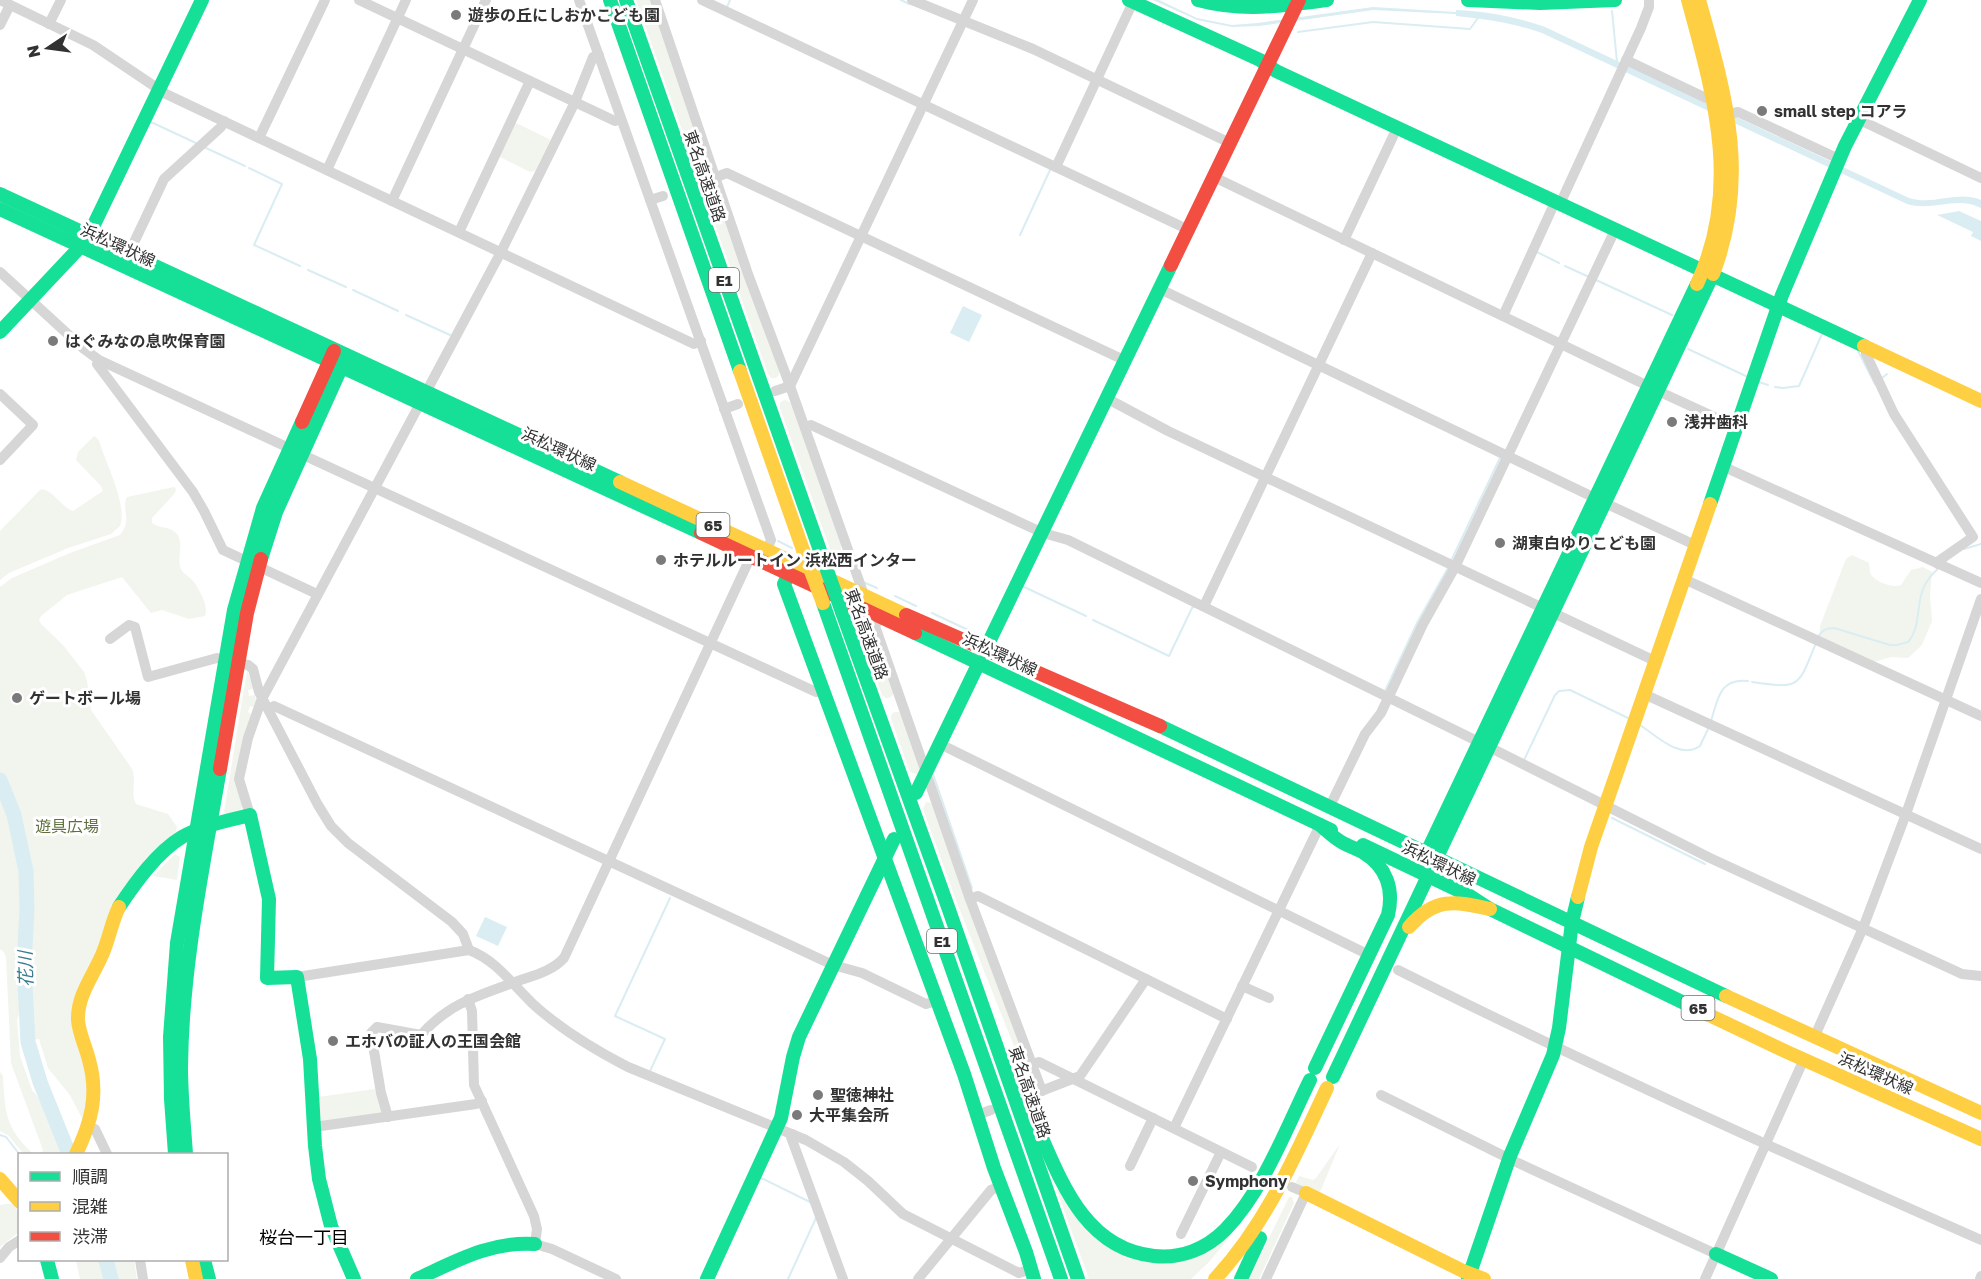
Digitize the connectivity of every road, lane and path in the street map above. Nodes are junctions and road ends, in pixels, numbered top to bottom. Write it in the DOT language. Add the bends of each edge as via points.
graph roads {
  1 [pos="61,0"];
  2 [pos="202,0"];
  3 [pos="325,0"];
  4 [pos="359,0"];
  5 [pos="406,0"];
  6 [pos="486,0"];
  7 [pos="579,0"];
  8 [pos="610,0"];
  9 [pos="626,0"];
  10 [pos="655,0"];
  11 [pos="702,0"];
  12 [pos="912,0"];
  13 [pos="973,0"];
  14 [pos="1198,0"];
  15 [pos="1327,0"];
  16 [pos="1468,0"];
  17 [pos="1615,0"];
  18 [pos="1649,0"];
  19 [pos="1688,0"];
  20 [pos="1699,0"];
  21 [pos="1920,0"];
  22 [pos="1131,1"];
  23 [pos="8,3"];
  24 [pos="1294,11"];
  25 [pos="397,18"];
  26 [pos="963,21"];
  27 [pos="49,24"];
  28 [pos="0,25"];
  29 [pos="463,49"];
  30 [pos="599,55"];
  31 [pos="1625,61"];
  32 [pos="1268,66"];
  33 [pos="1097,80"];
  34 [pos="530,81"];
  35 [pos="159,89"];
  36 [pos="575,102"];
  37 [pos="923,104"];
  38 [pos="1724,112"];
  39 [pos="621,119"];
  40 [pos="1858,119"];
  41 [pos="224,121"];
  42 [pos="1397,128"];
  43 [pos="259,138"];
  44 [pos="1230,143"];
  45 [pos="1837,165"];
  46 [pos="1056,167"];
  47 [pos="327,170"];
  48 [pos="1214,177"];
  49 [pos="715,178"];
  50 [pos="1981,178"];
  51 [pos="700,183"];
  52 [pos="0,194"];
  53 [pos="663,196"];
  54 [pos="392,201"];
  55 [pos="650,201"];
  56 [pos="1557,203"];
  57 [pos="0,209"];
  58 [pos="1188,230"];
  59 [pos="1615,230"];
  60 [pos="459,232"];
  61 [pos="860,236"];
  62 [pos="85,240"];
  63 [pos="1344,240"];
  64 [pos="501,252"];
  65 [pos="129,253"];
  66 [pos="1372,253"];
  67 [pos="0,272"];
  68 [pos="1708,273"];
  69 [pos="1160,290"];
  70 [pos="31,300"];
  71 [pos="1778,305"];
  72 [pos="1503,316"];
  73 [pos="0,332"];
  74 [pos="701,341"];
  75 [pos="1561,344"];
  76 [pos="1869,347"];
  77 [pos="338,358"];
  78 [pos="99,360"];
  79 [pos="1125,362"];
  80 [pos="1319,366"];
  81 [pos="790,386"];
  82 [pos="1653,388"];
  83 [pos="775,391"];
  84 [pos="0,394"];
  85 [pos="423,397"];
  86 [pos="1108,399"];
  87 [pos="1981,401"];
  88 [pos="738,404"];
  89 [pos="724,409"];
  90 [pos="1736,427"];
  91 [pos="805,428"];
  92 [pos="295,451"];
  93 [pos="1508,457"];
  94 [pos="0,460"];
  95 [pos="1722,466"];
  96 [pos="1265,477"];
  97 [pos="374,488"];
  98 [pos="1600,501"];
  99 [pos="1042,533"];
  100 [pos="1695,545"];
  101 [pos="767,549"];
  102 [pos="751,556"];
  103 [pos="252,564"];
  104 [pos="1938,564"];
  105 [pos="1455,567"];
  106 [pos="789,574"];
  107 [pos="1684,579"];
  108 [pos="1981,584"];
  109 [pos="317,594"];
  110 [pos="864,595"];
  111 [pos="1981,599"];
  112 [pos="1204,606"];
  113 [pos="1548,611"];
  114 [pos="880,616"];
  115 [pos="110,639"];
  116 [pos="711,644"];
  117 [pos="982,656"];
  118 [pos="1655,661"];
  119 [pos="232,662"];
  120 [pos="823,690"];
  121 [pos="1644,694"];
  122 [pos="1389,697"];
  123 [pos="262,698"];
  124 [pos="1946,700"];
  125 [pos="269,709"];
  126 [pos="1981,716"];
  127 [pos="939,744"];
  128 [pos="1484,744"];
  129 [pos="926,771"];
  130 [pos="916,793"];
  131 [pos="1605,805"];
  132 [pos="1330,806"];
  133 [pos="1906,814"];
  134 [pos="250,815"];
  135 [pos="210,825"];
  136 [pos="1320,825"];
  137 [pos="196,831"];
  138 [pos="894,839"];
  139 [pos="1981,849"];
  140 [pos="1432,855"];
  141 [pos="884,859"];
  142 [pos="610,861"];
  143 [pos="1423,873"];
  144 [pos="970,898"];
  145 [pos="948,907"];
  146 [pos="1490,909"];
  147 [pos="1279,911"];
  148 [pos="1572,922"];
  149 [pos="1863,928"];
  150 [pos="1567,946"];
  151 [pos="1394,947"];
  152 [pos="469,950"];
  153 [pos="1363,952"];
  154 [pos="833,965"];
  155 [pos="1398,970"];
  156 [pos="1981,976"];
  157 [pos="297,978"];
  158 [pos="1146,979"];
  159 [pos="512,983"];
  160 [pos="1242,986"];
  161 [pos="1269,998"];
  162 [pos="468,999"];
  163 [pos="936,1001"];
  164 [pos="1227,1018"];
  165 [pos="1339,1019"];
  166 [pos="1814,1038"];
  167 [pos="1555,1048"];
  168 [pos="1804,1059"];
  169 [pos="1032,1064"];
  170 [pos="1075,1079"];
  171 [pos="1381,1095"];
  172 [pos="482,1101"];
  173 [pos="1981,1113"];
  174 [pos="388,1117"];
  175 [pos="1153,1118"];
  176 [pos="88,1127"];
  177 [pos="314,1127"];
  178 [pos="777,1128"];
  179 [pos="1174,1128"];
  180 [pos="792,1134"];
  181 [pos="1981,1139"];
  182 [pos="1766,1145"];
  183 [pos="78,1149"];
  184 [pos="1221,1152"];
  185 [pos="106,1153"];
  186 [pos="175,1153"];
  187 [pos="186,1153"];
  188 [pos="1509,1159"];
  189 [pos="1130,1166"];
  190 [pos="1252,1167"];
  191 [pos="0,1179"];
  192 [pos="1262,1180"];
  193 [pos="1001,1186"];
  194 [pos="1286,1187"];
  195 [pos="1306,1193"];
  196 [pos="18,1200"];
  197 [pos="1036,1208"];
  198 [pos="1181,1234"];
  199 [pos="952,1238"];
  200 [pos="1981,1240"];
  201 [pos="18,1241"];
  202 [pos="535,1244"];
  203 [pos="1716,1254"];
  204 [pos="0,1258"];
  205 [pos="47,1261"];
  206 [pos="140,1261"];
  207 [pos="192,1261"];
  208 [pos="204,1261"];
  209 [pos="1033,1274"];
  210 [pos="1469,1276"];
  211 [pos="52,1279"];
  212 [pos="143,1279"];
  213 [pos="196,1279"];
  214 [pos="209,1279"];
  215 [pos="354,1279"];
  216 [pos="417,1279"];
  217 [pos="616,1279"];
  218 [pos="707,1279"];
  219 [pos="843,1279"];
  220 [pos="918,1279"];
  221 [pos="1054,1279"];
  222 [pos="1061,1279"];
  223 [pos="1078,1279"];
  224 [pos="1208,1279"];
  225 [pos="1241,1279"];
  226 [pos="1266,1279"];
  227 [pos="1484,1279"];
  228 [pos="1705,1279"];
  229 [pos="1771,1279"];
  1 -- 27 [label="street"];
  2 -- 35 [label="main road"];
  3 -- 43 [label="street"];
  4 -- 25 [label="street"];
  5 -- 25 [label="street"];
  6 -- 29 [label="street"];
  7 -- 30 [label="street"];
  8 -- 197 [label="main road, 東名高速道路 / E1, bridge"];
  9 -- 145 [label="main road, 東名高速道路 / E1, bridge"];
  10 -- 49 [label="street"];
  11 -- 37 [label="street"];
  12 -- 26 [label="street"];
  13 -- 26 [label="street"];
  14 -- 24 [label="main road" via="1221,6"];
  15 -- 24 [label="main road"];
  16 -- 17 [label="main road"];
  18 -- 31 [label="street"];
  19 -- 38 [label="main road"];
  20 -- 38 [label="main road"];
  21 -- 40 [label="main road"];
  22 -- 32 [label="main road"];
  22 -- 33 [label="street"];
  23 -- 27 [label="street"];
  23 -- 28 [label="street"];
  24 -- 32 [label="main road"];
  25 -- 29 [label="street"];
  25 -- 47 [label="street"];
  26 -- 33 [label="street"];
  26 -- 37 [label="street"];
  27 -- 35 [label="street" via="93,45"];
  29 -- 34 [label="street"];
  29 -- 54 [label="street"];
  30 -- 36 [label="street" via="593,57"];
  30 -- 39 [label="street"];
  31 -- 38 [label="street" via="1706,98"];
  31 -- 56 [label="street"];
  32 -- 42 [label="main road"];
  32 -- 44 [label="main road"];
  33 -- 44 [label="street"];
  33 -- 46 [label="street"];
  34 -- 36 [label="street"];
  34 -- 60 [label="street"];
  35 -- 41 [label="street"];
  35 -- 62 [label="main road"];
  36 -- 39 [label="street" via="615,121"];
  36 -- 64 [label="street"];
  37 -- 46 [label="street"];
  37 -- 61 [label="street"];
  38 -- 45 [label="street" via="1738,112"];
  38 -- 68 [label="main road" via="1721,201"];
  39 -- 55 [label="street"];
  40 -- 45 [label="main road"];
  40 -- 50 [label="street"];
  41 -- 43 [label="street"];
  41 -- 65 [label="street" via="164,179"];
  42 -- 56 [label="main road"];
  42 -- 63 [label="street"];
  43 -- 47 [label="street"];
  44 -- 48 [label="main road"];
  45 -- 71 [label="main road"];
  46 -- 58 [label="street"];
  47 -- 54 [label="street"];
  48 -- 58 [label="main road"];
  48 -- 63 [label="street"];
  49 -- 51 [label="street"];
  49 -- 61 [label="street" via="727,173"];
  49 -- 81 [label="street"];
  52 -- 62 [label="main road, 浜松環状線 / 65"];
  53 -- 55 [label="street"];
  54 -- 60 [label="street"];
  55 -- 74 [label="street"];
  56 -- 59 [label="main road"];
  56 -- 72 [label="street"];
  57 -- 62 [label="main road, 浜松環状線 / 65"];
  58 -- 69 [label="main road"];
  59 -- 68 [label="main road"];
  59 -- 75 [label="street"];
  60 -- 64 [label="street"];
  61 -- 79 [label="street"];
  61 -- 81 [label="street"];
  62 -- 65 [label="main road, 浜松環状線 / 65"];
  62 -- 70 [label="main road"];
  62 -- 77 [label="main road, 浜松環状線 / 65"];
  63 -- 66 [label="street"];
  64 -- 74 [label="street" via="694,344"];
  64 -- 85 [label="street"];
  65 -- 77 [label="main road, 浜松環状線 / 65"];
  66 -- 72 [label="street"];
  66 -- 80 [label="street"];
  67 -- 70 [label="street"];
  68 -- 71 [label="main road"];
  68 -- 82 [label="main road"];
  69 -- 79 [label="main road"];
  69 -- 80 [label="street"];
  70 -- 73 [label="main road"];
  70 -- 78 [label="street"];
  71 -- 76 [label="main road"];
  71 -- 90 [label="main road"];
  72 -- 75 [label="street"];
  74 -- 89 [label="street"];
  75 -- 82 [label="street"];
  75 -- 93 [label="street"];
  76 -- 87 [label="main road"];
  76 -- 104 [label="street" via="1866,354 1894,414 1973,537"];
  77 -- 85 [label="main road, 浜松環状線 / 65"];
  77 -- 92 [label="main road"];
  78 -- 92 [label="street"];
  78 -- 103 [label="street" via="97,364 199,501 220,548"];
  79 -- 86 [label="main road"];
  80 -- 93 [label="street"];
  80 -- 96 [label="street"];
  81 -- 83 [label="street"];
  81 -- 91 [label="street"];
  82 -- 90 [label="street"];
  82 -- 98 [label="main road"];
  84 -- 94 [label="street" via="33,424"];
  85 -- 97 [label="street"];
  85 -- 101 [label="main road, 浜松環状線 / 65"];
  85 -- 102 [label="main road, 浜松環状線 / 65"];
  86 -- 96 [label="street"];
  86 -- 99 [label="main road"];
  88 -- 89 [label="street"];
  89 -- 101 [label="street" via="771,540"];
  90 -- 95 [label="main road"];
  91 -- 99 [label="street" via="811,425"];
  91 -- 110 [label="street"];
  92 -- 97 [label="street"];
  92 -- 103 [label="main road" via="263,508"];
  93 -- 98 [label="street"];
  93 -- 105 [label="street"];
  95 -- 100 [label="main road"];
  95 -- 104 [label="street"];
  96 -- 105 [label="street"];
  96 -- 112 [label="street"];
  97 -- 109 [label="street"];
  97 -- 116 [label="street"];
  98 -- 100 [label="street"];
  98 -- 113 [label="main road"];
  99 -- 112 [label="street" via="1068,540"];
  99 -- 117 [label="main road"];
  100 -- 107 [label="main road"];
  101 -- 110 [label="main road, 浜松環状線 / 65"];
  102 -- 106 [label="main road, 浜松環状線 / 65"];
  102 -- 116 [label="street"];
  103 -- 109 [label="street"];
  103 -- 119 [label="main road"];
  104 -- 108 [label="street"];
  105 -- 113 [label="street"];
  105 -- 122 [label="street"];
  106 -- 114 [label="main road, 浜松環状線 / 65"];
  106 -- 120 [label="main road" via="784,584"];
  107 -- 118 [label="main road"];
  107 -- 124 [label="street"];
  109 -- 123 [label="street"];
  110 -- 117 [label="main road, 浜松環状線 / 65"];
  111 -- 124 [label="street"];
  112 -- 122 [label="street"];
  113 -- 118 [label="street"];
  113 -- 128 [label="main road"];
  114 -- 117 [label="main road, 浜松環状線 / 65"];
  114 -- 129 [label="street" via="875,626"];
  115 -- 119 [label="street" via="129,625 135,627 148,677 217,658"];
  116 -- 120 [label="street" via="816,692"];
  116 -- 142 [label="street"];
  117 -- 127 [label="main road"];
  117 -- 132 [label="main road, 浜松環状線 / 65" via="1123,708"];
  117 -- 136 [label="main road, 浜松環状線 / 65"];
  118 -- 121 [label="main road"];
  119 -- 123 [label="street" via="254,669"];
  119 -- 135 [label="main road"];
  119 -- 137 [label="main road"];
  120 -- 141 [label="main road"];
  121 -- 131 [label="main road"];
  121 -- 133 [label="street"];
  122 -- 128 [label="street"];
  122 -- 132 [label="street" via="1367,730"];
  123 -- 125 [label="street"];
  123 -- 134 [label="street" via="239,779"];
  124 -- 126 [label="street"];
  124 -- 133 [label="street"];
  125 -- 142 [label="street" via="274,706"];
  125 -- 152 [label="street" via="331,825 348,843 452,922 463,934"];
  127 -- 129 [label="main road"];
  127 -- 147 [label="street"];
  128 -- 131 [label="street"];
  128 -- 140 [label="main road"];
  129 -- 130 [label="main road"];
  129 -- 144 [label="street"];
  131 -- 148 [label="main road"];
  131 -- 149 [label="street"];
  132 -- 140 [label="main road, 浜松環状線 / 65"];
  133 -- 139 [label="street"];
  133 -- 149 [label="street"];
  134 -- 135 [label="main road"];
  134 -- 157 [label="main road" via="269,899 267,978"];
  135 -- 137 [label="main road"];
  135 -- 187 [label="main road" via="184,1006 181,1068"];
  136 -- 143 [label="main road, 浜松環状線 / 65"];
  136 -- 147 [label="street"];
  136 -- 165 [label="main road" via="1339,841 1377,862 1391,891 1388,915"];
  137 -- 176 [label="main road" via="177,841 125,896 80,1002 79,1028 96,1092"];
  137 -- 186 [label="main road" via="177,943 172,1005 170,1068"];
  138 -- 141 [label="main road"];
  140 -- 143 [label="main road"];
  140 -- 148 [label="main road, 浜松環状線 / 65"];
  141 -- 154 [label="main road"];
  141 -- 163 [label="main road"];
  142 -- 154 [label="street"];
  142 -- 159 [label="street" via="564,958 545,972"];
  143 -- 146 [label="main road, 浜松環状線 / 65"];
  143 -- 151 [label="main road"];
  143 -- 165 [label="main road" via="1360,993"];
  144 -- 158 [label="street" via="978,896"];
  144 -- 169 [label="street"];
  145 -- 192 [label="main road" via="1048,1153 1069,1196 1096,1231 1119,1248 1143,1256 1182,1255 1206,1245 1223,1232"];
  145 -- 223 [label="main road, 東名高速道路 / E1"];
  146 -- 150 [label="main road, 浜松環状線 / 65"];
  146 -- 151 [label="main road" via="1455,902 1438,904 1422,913"];
  147 -- 153 [label="street"];
  147 -- 160 [label="street"];
  148 -- 150 [label="main road"];
  148 -- 166 [label="main road, 浜松環状線 / 65"];
  149 -- 156 [label="street" via="1962,974"];
  149 -- 166 [label="street"];
  150 -- 167 [label="main road"];
  150 -- 168 [label="main road, 浜松環状線 / 65"];
  151 -- 194 [label="main road"];
  152 -- 157 [label="street"];
  152 -- 159 [label="street" via="486,958"];
  154 -- 163 [label="street" via="862,973 926,1005"];
  154 -- 178 [label="main road" via="794,1049"];
  155 -- 167 [label="street"];
  157 -- 177 [label="main road" via="310,1058"];
  158 -- 164 [label="street"];
  158 -- 170 [label="street"];
  159 -- 162 [label="street"];
  159 -- 178 [label="street" via="534,1005 614,1060"];
  160 -- 161 [label="street"];
  160 -- 164 [label="street"];
  162 -- 172 [label="street" via="472,1011 474,1085"];
  162 -- 174 [label="street" via="447,1010 421,1035 377,1027 371,1033"];
  163 -- 193 [label="main road" via="984,1113"];
  164 -- 179 [label="street"];
  165 -- 192 [label="main road"];
  166 -- 173 [label="main road, 浜松環状線 / 65"];
  167 -- 182 [label="street"];
  167 -- 188 [label="main road"];
  168 -- 181 [label="main road, 浜松環状線 / 65"];
  168 -- 182 [label="street"];
  169 -- 170 [label="street" via="1039,1062"];
  169 -- 170 [label="street" via="1037,1093"];
  170 -- 175 [label="street"];
  171 -- 188 [label="street"];
  172 -- 174 [label="street"];
  172 -- 202 [label="street" via="534,1216"];
  174 -- 177 [label="street"];
  175 -- 179 [label="street"];
  175 -- 189 [label="street"];
  176 -- 183 [label="main road"];
  176 -- 185 [label="street" via="94,1130"];
  177 -- 215 [label="main road" via="324,1203"];
  178 -- 180 [label="street"];
  178 -- 218 [label="main road"];
  179 -- 184 [label="street"];
  180 -- 199 [label="street" via="844,1162 903,1214"];
  180 -- 219 [label="street"];
  182 -- 200 [label="street"];
  182 -- 203 [label="street"];
  184 -- 190 [label="street"];
  184 -- 198 [label="street"];
  188 -- 203 [label="street"];
  188 -- 210 [label="main road"];
  191 -- 196 [label="main road"];
  192 -- 224 [label="main road" via="1262,1195 1246,1225"];
  193 -- 199 [label="street" via="991,1190"];
  193 -- 209 [label="main road"];
  194 -- 195 [label="street"];
  194 -- 224 [label="main road" via="1244,1246"];
  194 -- 225 [label="main road"];
  195 -- 210 [label="main road"];
  195 -- 226 [label="street"];
  197 -- 221 [label="main road"];
  197 -- 222 [label="main road, 東名高速道路 / E1"];
  199 -- 209 [label="street" via="1019,1273"];
  199 -- 220 [label="street"];
  201 -- 204 [label="street"];
  202 -- 216 [label="main road" via="496,1245"];
  202 -- 217 [label="street"];
  203 -- 228 [label="street"];
  203 -- 229 [label="main road"];
  205 -- 211 [label="main road"];
  206 -- 212 [label="street"];
  207 -- 213 [label="main road"];
  208 -- 214 [label="main road"];
  210 -- 227 [label="main road"];
}
